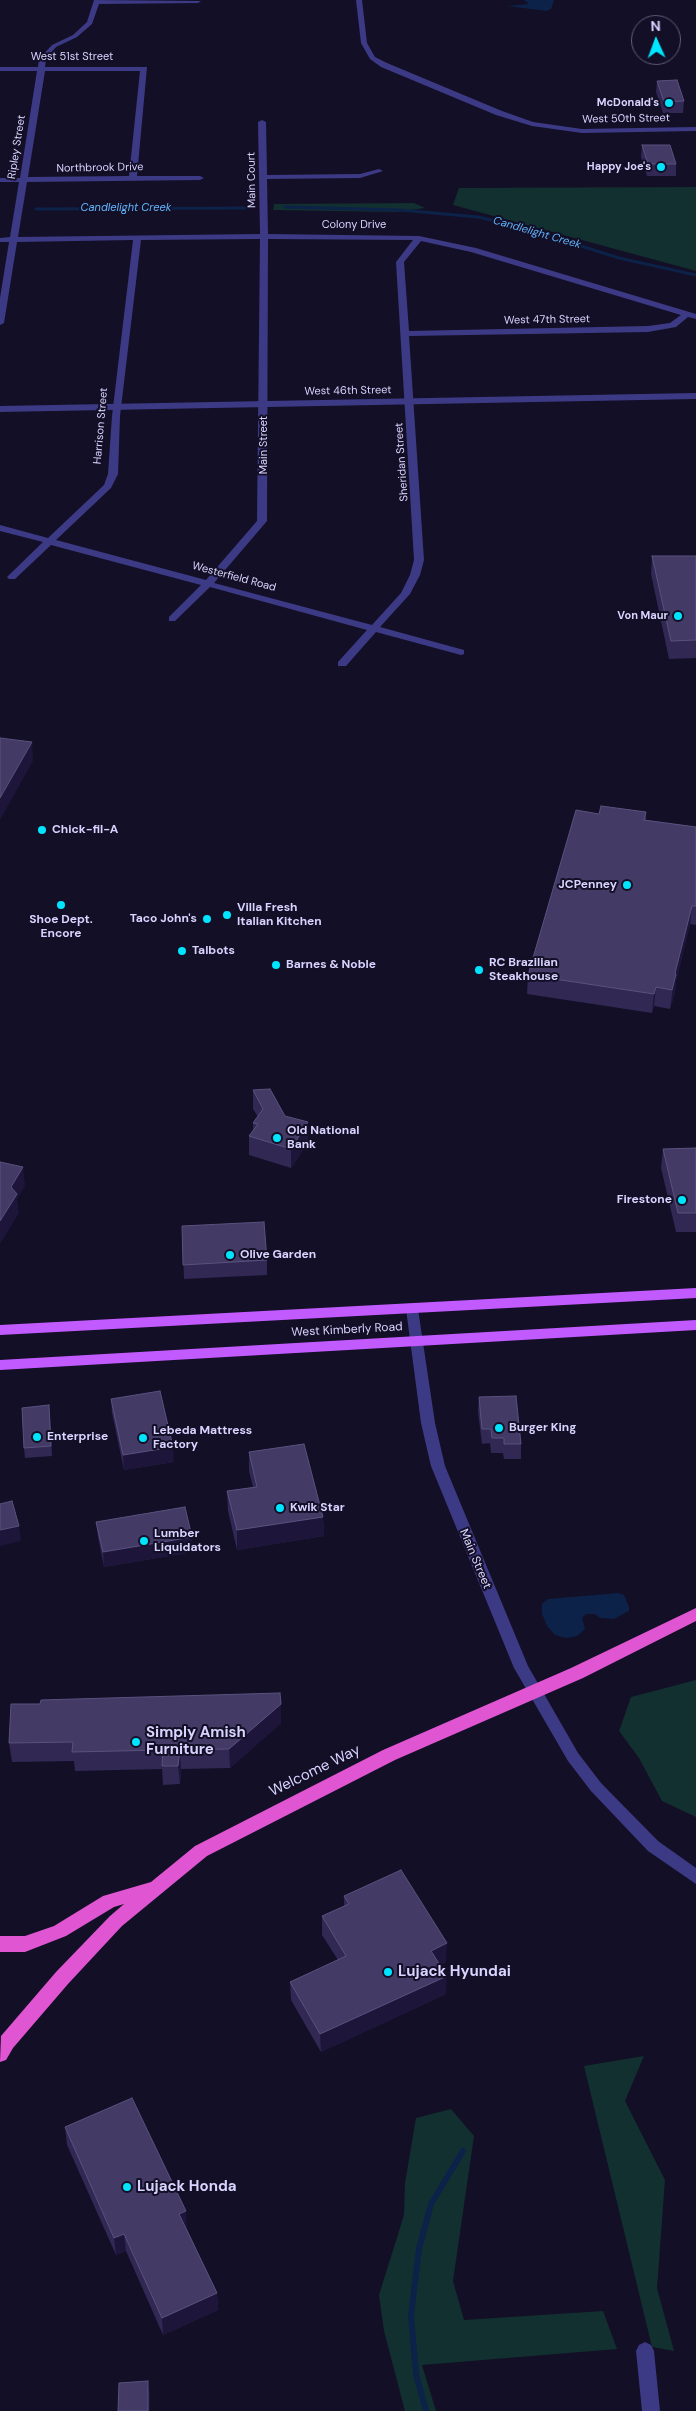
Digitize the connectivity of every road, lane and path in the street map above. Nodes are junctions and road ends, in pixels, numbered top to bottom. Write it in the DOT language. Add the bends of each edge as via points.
graph roads {
  1 [pos="360,0"];
  2 [pos="97,1"];
  3 [pos="198,1"];
  4 [pos="0,69"];
  5 [pos="41,69"];
  6 [pos="262,122"];
  7 [pos="696,129"];
  8 [pos="379,171"];
  9 [pos="263,177"];
  10 [pos="200,178"];
  11 [pos="133,179"];
  12 [pos="0,180"];
  13 [pos="23,180"];
  14 [pos="264,236"];
  15 [pos="137,238"];
  16 [pos="419,238"];
  17 [pos="13,239"];
  18 [pos="0,240"];
  19 [pos="686,314"];
  20 [pos="696,318"];
  21 [pos="0,323"];
  22 [pos="404,334"];
  23 [pos="696,396"];
  24 [pos="409,402"];
  25 [pos="264,404"];
  26 [pos="118,407"];
  27 [pos="0,408"];
  28 [pos="0,528"];
  29 [pos="51,541"];
  30 [pos="12,576"];
  31 [pos="209,584"];
  32 [pos="172,619"];
  33 [pos="374,628"];
  34 [pos="461,652"];
  35 [pos="342,664"];
  36 [pos="696,1293"];
  37 [pos="412,1309"];
  38 [pos="696,1325"];
  39 [pos="0,1330"];
  40 [pos="417,1341"];
  41 [pos="0,1365"];
  42 [pos="696,1614"];
  43 [pos="532,1691"];
  44 [pos="696,1877"];
  45 [pos="155,1887"];
  46 [pos="0,1944"];
  47 [pos="3,2048"];
  48 [pos="645,2351"];
  49 [pos="651,2411"];
  1 -- 7 [label="street, West 50th Street" via="364,43 372,58 499,113 557,129"];
  2 -- 3 [label="street"];
  2 -- 5 [label="street, Ripley Street" via="90,24 76,36 54,46 43,59"];
  4 -- 5 [label="street, West 51st Street"];
  5 -- 11 [label="street, West 51st Street" via="144,69"];
  5 -- 13 [label="street, Ripley Street"];
  6 -- 9 [label="street, Main Court"];
  8 -- 9 [label="street" via="360,176"];
  9 -- 14 [label="street, Main Court"];
  10 -- 11 [label="street, Northbrook Drive"];
  11 -- 13 [label="street, Northbrook Drive"];
  12 -- 13 [label="street, Northbrook Drive"];
  13 -- 17 [label="street, Ripley Street"];
  14 -- 15 [label="street, Colony Drive"];
  14 -- 16 [label="street, Colony Drive"];
  14 -- 25 [label="street, Main Street"];
  15 -- 17 [label="street, Colony Drive"];
  15 -- 26 [label="street, Harrison Street"];
  16 -- 19 [label="street, Colony Drive" via="473,250"];
  16 -- 22 [label="street, Sheridan Street" via="400,262"];
  17 -- 18 [label="street, Colony Drive"];
  17 -- 21 [label="street, Ripley Street"];
  19 -- 20 [label="street, Colony Drive"];
  19 -- 22 [label="street, West 47th Street" via="673,325 648,330"];
  22 -- 24 [label="street, Sheridan Street"];
  23 -- 24 [label="street, West 46th Street"];
  24 -- 25 [label="street, West 46th Street"];
  24 -- 33 [label="street, Sheridan Street" via="419,560 405,594"];
  25 -- 26 [label="street, West 46th Street"];
  25 -- 31 [label="street, Main Street" via="262,521"];
  26 -- 27 [label="street, West 46th Street"];
  26 -- 29 [label="street, Harrison Street" via="113,474 108,486"];
  28 -- 29 [label="street, Westerfield Road"];
  29 -- 30 [label="street, Harrison Street"];
  29 -- 31 [label="street, Westerfield Road"];
  31 -- 32 [label="street, Main Street"];
  31 -- 33 [label="street, Westerfield Road"];
  33 -- 34 [label="street, Westerfield Road"];
  33 -- 35 [label="street, Sheridan Street"];
  36 -- 37 [label="main road, West Kimberly Road"];
  37 -- 39 [label="main road, West Kimberly Road"];
  37 -- 40 [label="street, Main Street"];
  38 -- 40 [label="main road, West Kimberly Road"];
  40 -- 41 [label="main road, West Kimberly Road"];
  40 -- 43 [label="street, Main Street" via="428,1423 438,1466"];
  42 -- 43 [label="highway, Welcome Way" via="577,1673"];
  43 -- 44 [label="street, Main Street" via="596,1787 653,1846"];
  43 -- 45 [label="highway, Welcome Way" via="389,1755 274,1812 201,1851"];
  45 -- 46 [label="highway" via="109,1901 51,1934 25,1944"];
  45 -- 47 [label="highway, Welcome Way" via="116,1921 62,1978"];
  48 -- 49 [label="street"];
}
